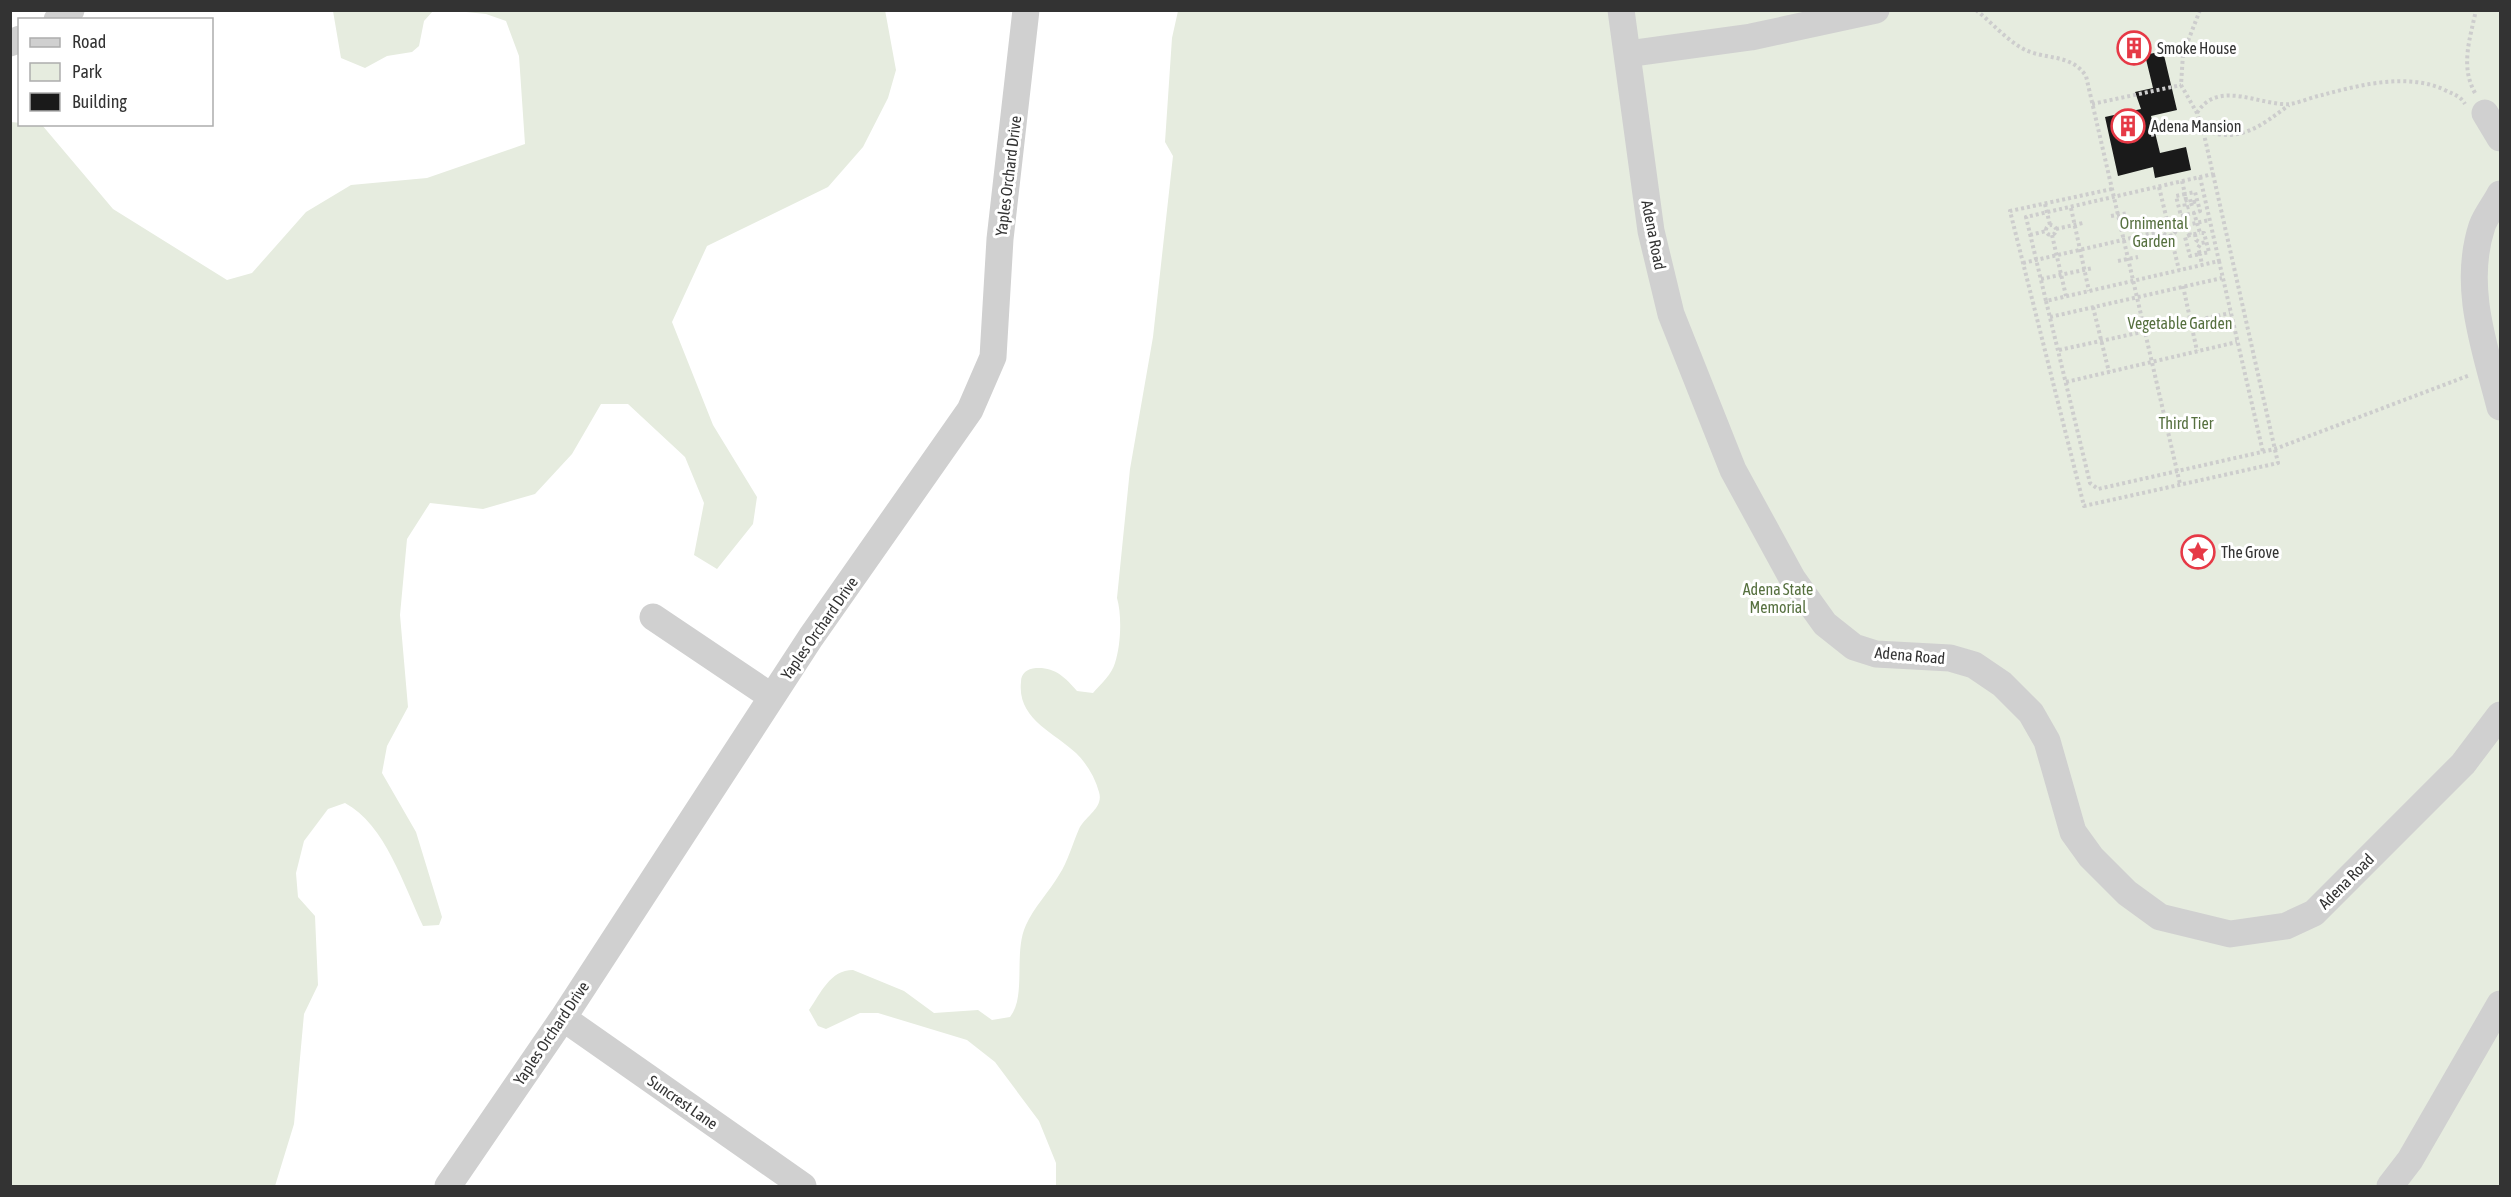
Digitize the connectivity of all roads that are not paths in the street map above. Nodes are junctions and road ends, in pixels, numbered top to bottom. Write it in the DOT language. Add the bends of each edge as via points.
graph roads {
  1 [pos="1026,10"];
  2 [pos="1621,10"];
  3 [pos="1876,10"];
  4 [pos="1627,54"];
  5 [pos="2485,112"];
  6 [pos="2500,138"];
  7 [pos="2500,194"];
  8 [pos="2500,407"];
  9 [pos="653,617"];
  10 [pos="772,697"];
  11 [pos="2500,715"];
  12 [pos="2500,1004"];
  13 [pos="563,1018"];
  14 [pos="448,1186"];
  15 [pos="803,1186"];
  16 [pos="2390,1186"];
  1 -- 10 [label="street, Yaples Orchard Drive" via="1000,239 993,357 970,410"];
  2 -- 4 [label="street, Adena Road"];
  3 -- 4 [label="street" via="1750,38"];
  4 -- 11 [label="street, Adena Road" via="1651,231 1671,314 1733,470 1792,578 1825,624 1854,647 1876,654 1950,658 1974,665 2002,684 2031,713 2047,741 2073,832 2091,857 2127,893 2160,917 2230,934 2286,926 2314,912 2463,764"];
  5 -- 6 [label="street"];
  7 -- 8 [label="street" via="2482,225 2473,265 2475,305"];
  9 -- 10 [label="street"];
  10 -- 13 [label="street, Yaples Orchard Drive"];
  12 -- 16 [label="street" via="2410,1160"];
  13 -- 14 [label="street, Yaples Orchard Drive"];
  13 -- 15 [label="street, Suncrest Lane"];
}
